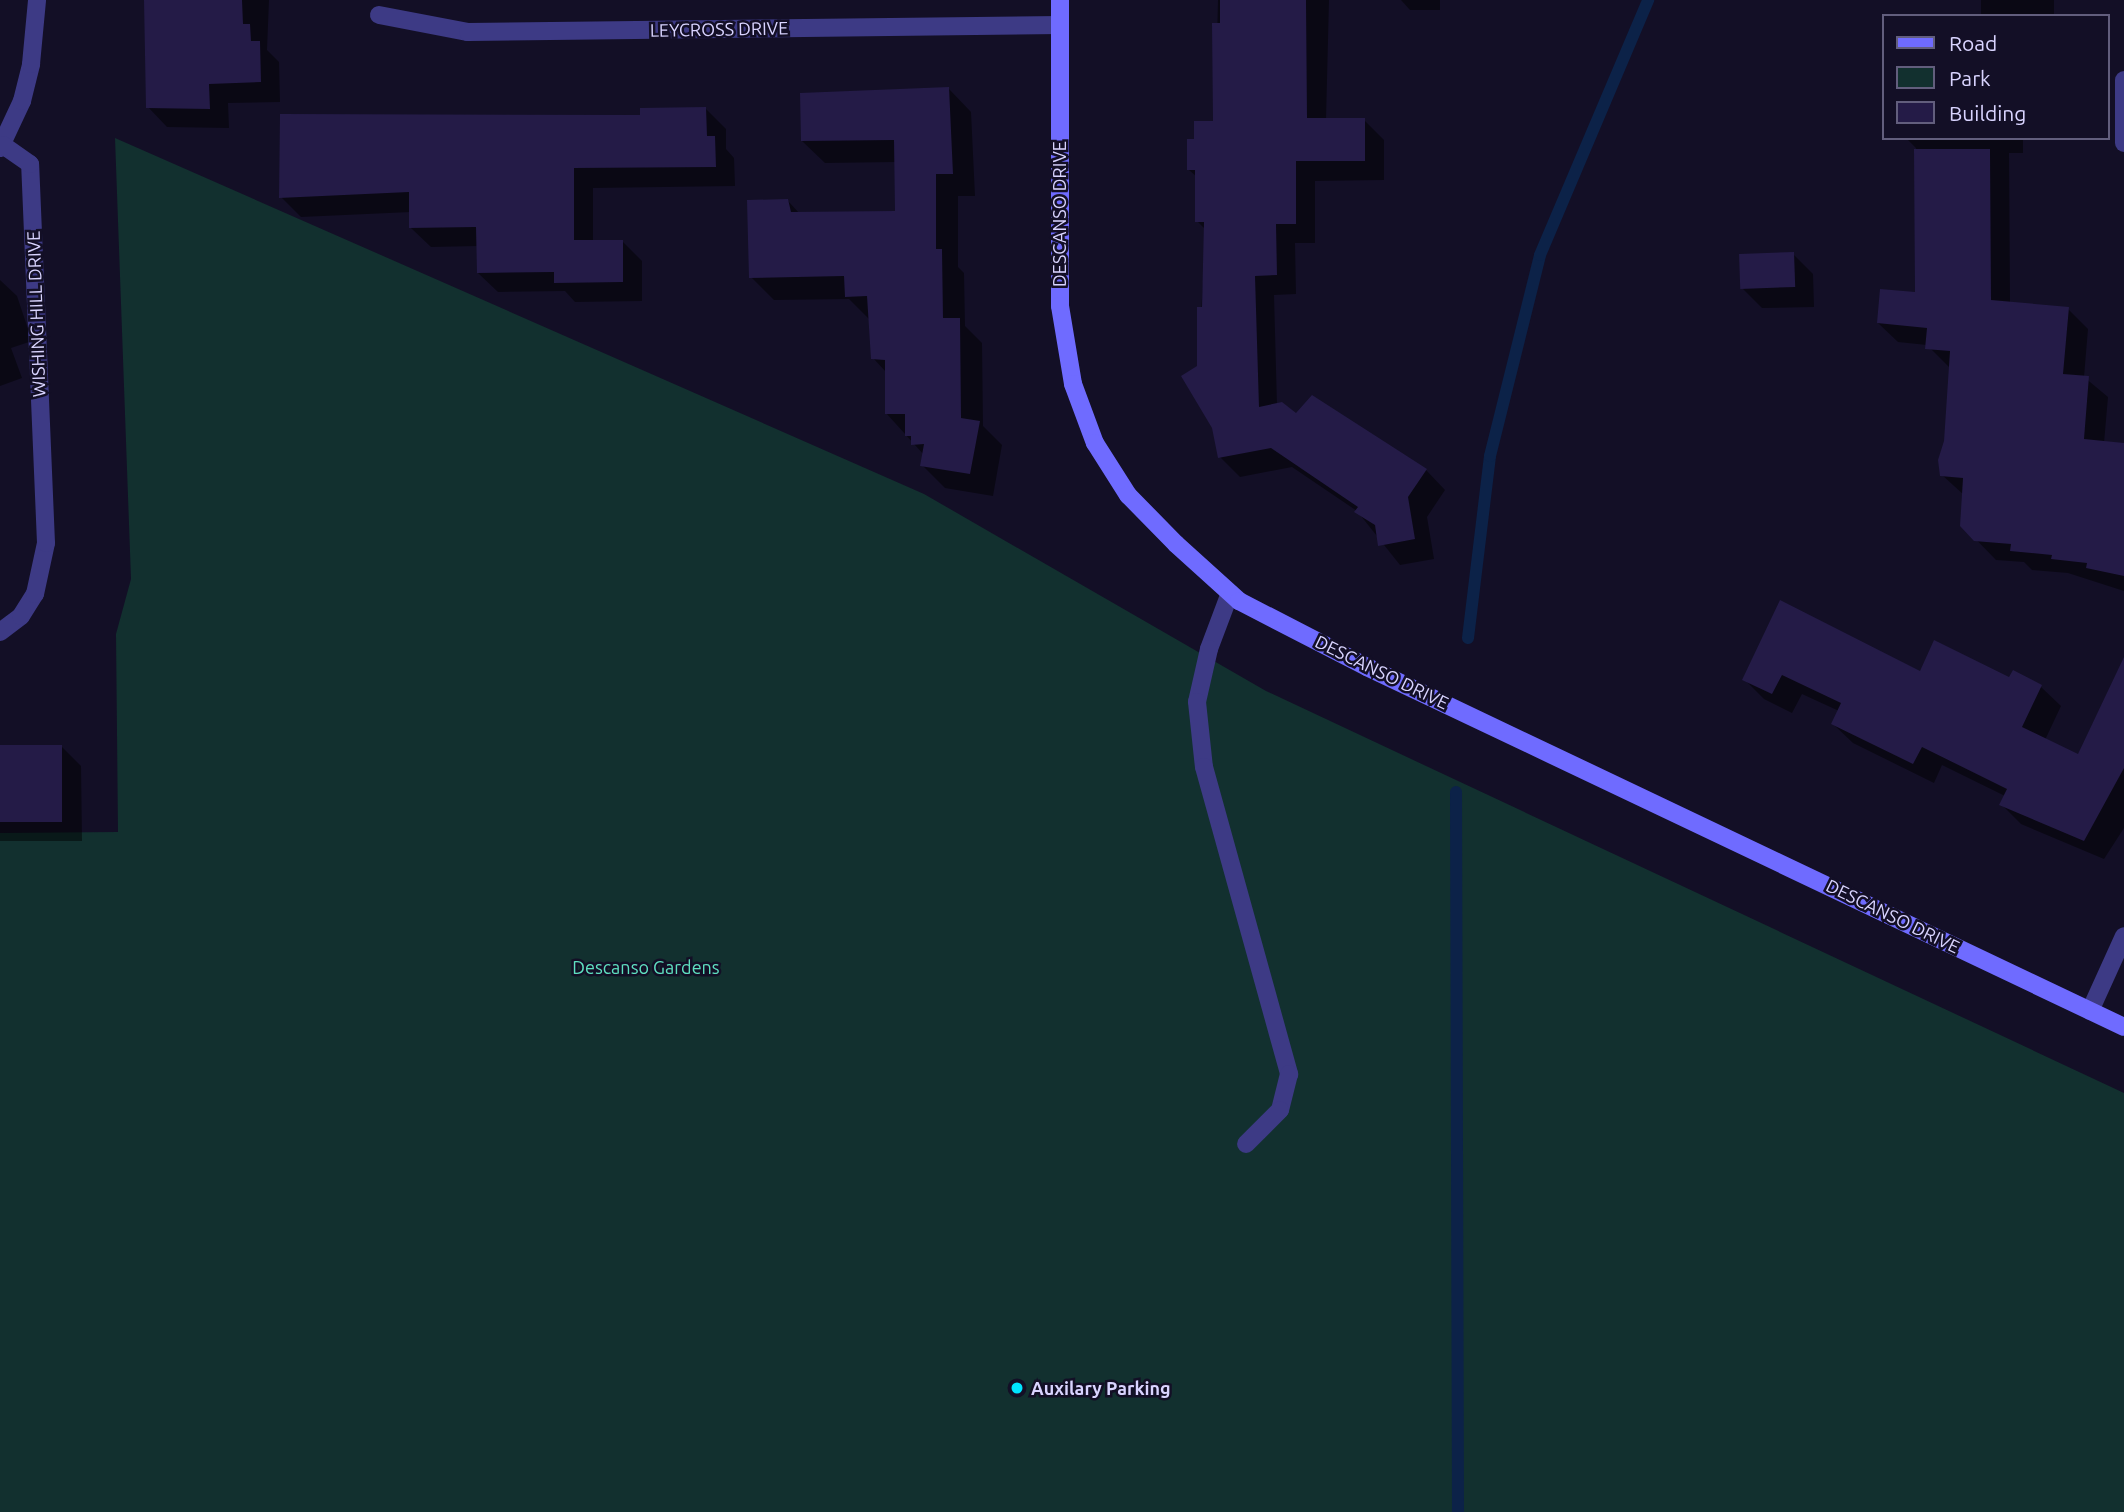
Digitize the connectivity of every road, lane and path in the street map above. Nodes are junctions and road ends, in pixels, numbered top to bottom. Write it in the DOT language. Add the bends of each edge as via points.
graph roads {
  1 [pos="37,0"];
  2 [pos="1060,0"];
  3 [pos="379,15"];
  4 [pos="1060,26"];
  5 [pos="2124,80"];
  6 [pos="2124,143"];
  7 [pos="1,146"];
  8 [pos="1230,593"];
  9 [pos="0,632"];
  10 [pos="2124,936"];
  11 [pos="2090,1011"];
  12 [pos="2124,1027"];
  13 [pos="1246,1144"];
  1 -- 7 [label="street, WISHING HILL DRIVE" via="22,101"];
  2 -- 4 [label="street, DESCANSO DRIVE"];
  3 -- 4 [label="street, LEYCROSS DRIVE" via="468,32"];
  4 -- 8 [label="street, DESCANSO DRIVE" via="1060,306 1073,384 1095,443 1128,495"];
  5 -- 6 [label="street"];
  7 -- 9 [label="street, WISHING HILL DRIVE" via="30,164 46,542 35,594 22,616"];
  8 -- 11 [label="street, DESCANSO DRIVE" via="1367,667"];
  8 -- 13 [label="street" via="1209,649 1197,702 1204,767 1289,1074 1280,1110"];
  10 -- 11 [label="street"];
  11 -- 12 [label="street, DESCANSO DRIVE"];
}
